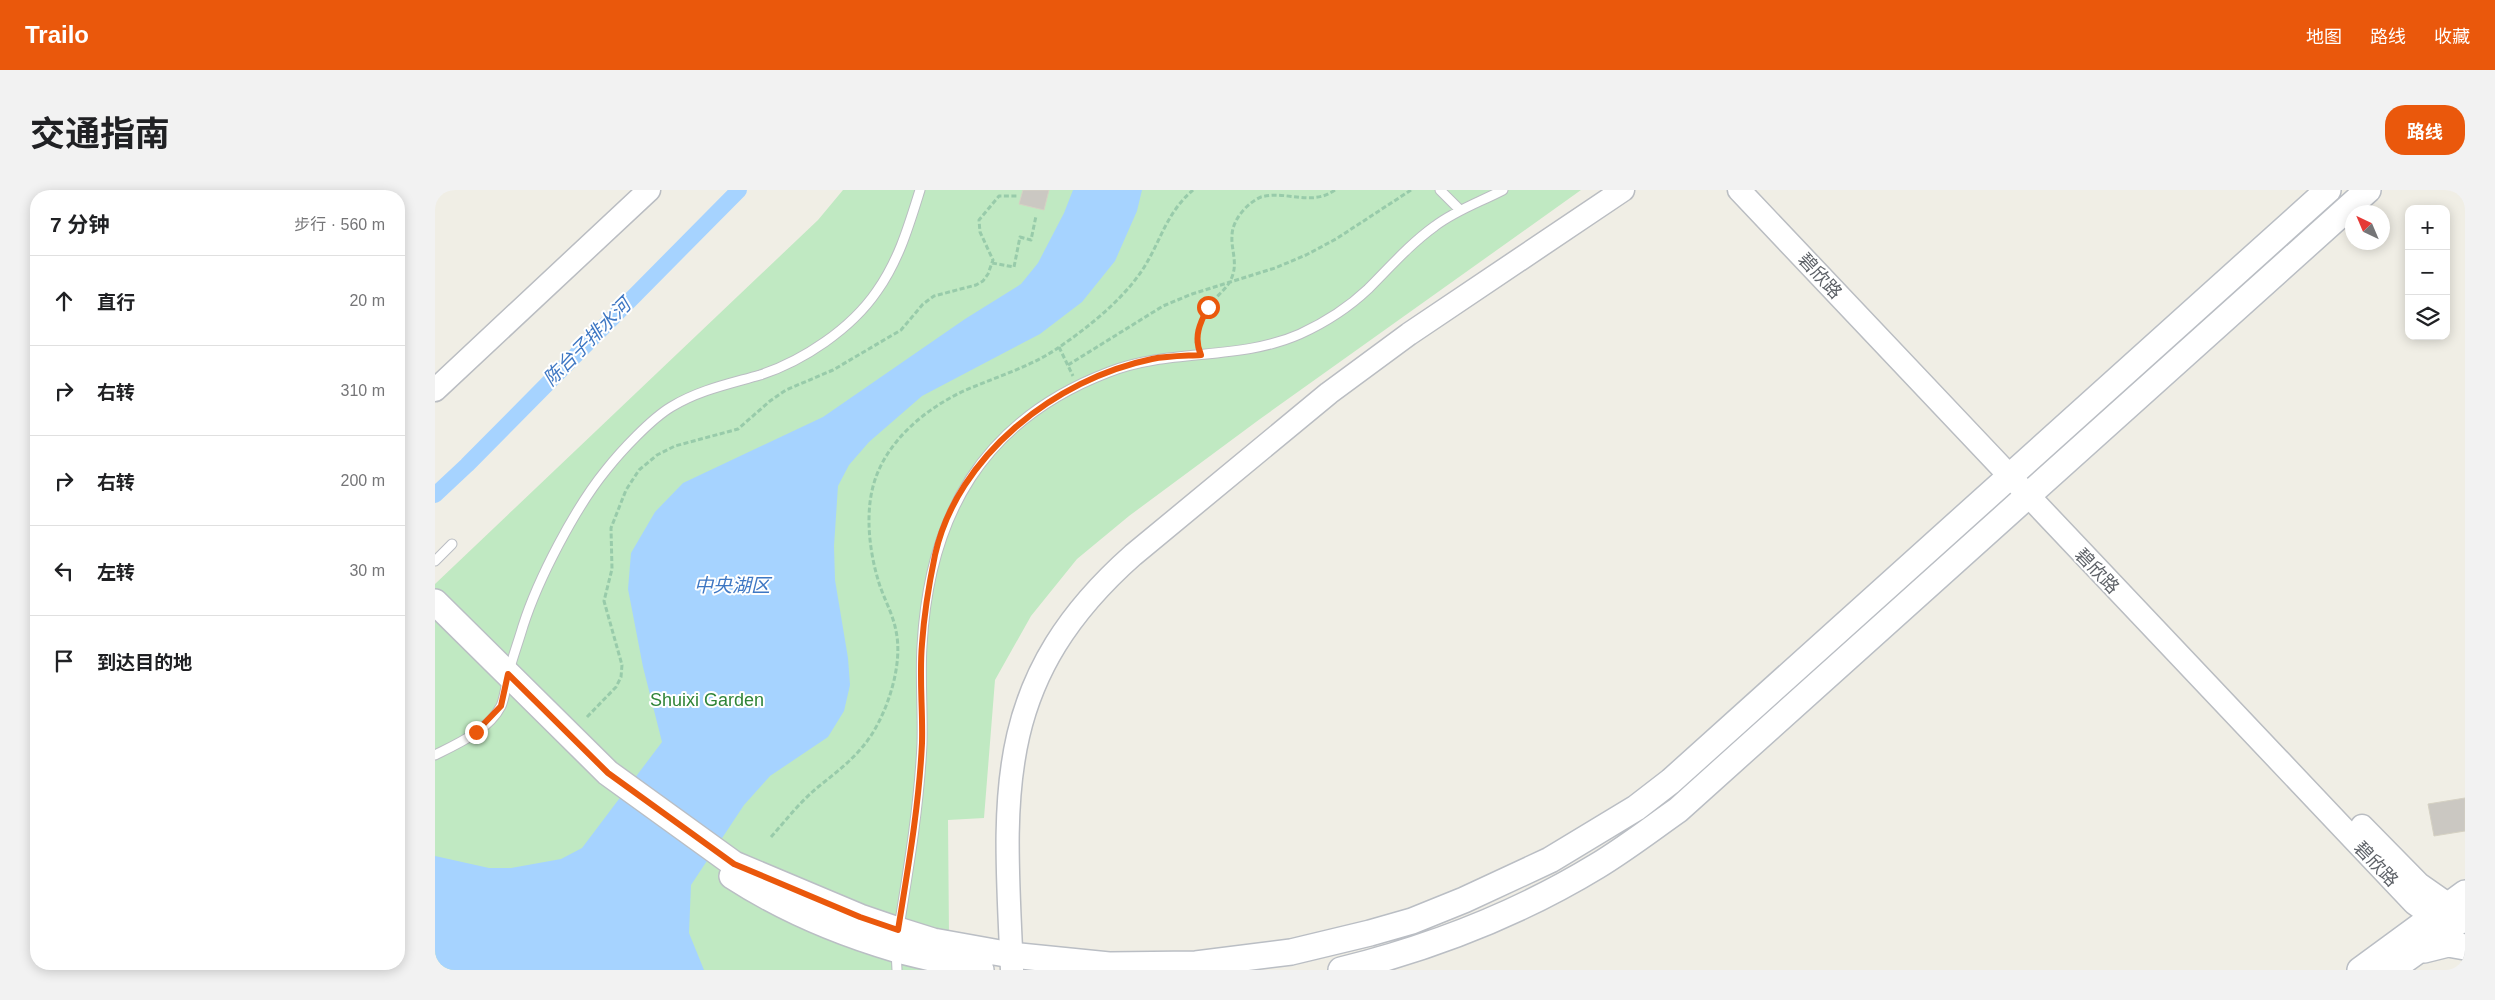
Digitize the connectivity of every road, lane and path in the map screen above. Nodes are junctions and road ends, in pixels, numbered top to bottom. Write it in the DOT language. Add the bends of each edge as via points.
graph roads {
  1 [pos="649,190"];
  2 [pos="920,190"];
  3 [pos="1335,190"];
  4 [pos="1411,190"];
  5 [pos="1440,190"];
  6 [pos="1503,190"];
  7 [pos="1607,190"];
  8 [pos="1623,190"];
  9 [pos="1739,190"];
  10 [pos="1751,190"];
  11 [pos="2328,190"];
  12 [pos="2368,190"];
  13 [pos="1017,196"];
  14 [pos="1460,210"];
  15 [pos="1037,216"];
  16 [pos="992,262"];
  17 [pos="1229,282"];
  18 [pos="1059,347"];
  19 [pos="1201,355"];
  20 [pos="1068,365"];
  21 [pos="1078,386"];
  22 [pos="435,390"];
  23 [pos="2013,472"];
  24 [pos="2032,493"];
  25 [pos="452,544"];
  26 [pos="435,561"];
  27 [pos="435,602"];
  28 [pos="435,619"];
  29 [pos="507,682"];
  30 [pos="587,717"];
  31 [pos="435,755"];
  32 [pos="2457,924"];
  33 [pos="897,950"];
  34 [pos="2400,956"];
  35 [pos="1007,962"];
  36 [pos="981,970"];
  37 [pos="1341,970"];
  38 [pos="2360,970"];
  1 -- 22 [label="street"];
  2 -- 29 [label="lane" via="907,235 893,266 877,292 853,319 826,341 792,360 762,374 698,393 669,408 606,470 581,506 540,584 524,623"];
  3 -- 17 [label="path" via="1316,197 1287,192 1272,194 1260,197 1245,207 1232,234 1235,260"];
  4 -- 17 [label="path" via="1306,255"];
  5 -- 14 [label="lane"];
  6 -- 14 [label="lane"];
  7 -- 35 [label="street" via="1428,312 1324,389 1114,562 1069,610 1048,640 1026,683 1004,756 997,802"];
  8 -- 35 [label="street" via="1329,393 1133,556 1102,583 1079,610 1041,668 1028,700 1012,760 1007,817"];
  9 -- 23 [label="street, 碧欣路"];
  10 -- 23 [label="street, 碧欣路" via="1992,445"];
  11 -- 23 [label="main road"];
  12 -- 24 [label="main road"];
  13 -- 16 [label="path" via="999,196 979,220 980,232"];
  14 -- 19 [label="lane" via="1412,245 1367,290 1334,316 1275,344"];
  15 -- 16 [label="path" via="1031,240 1021,237 1014,267"];
  16 -- 30 [label="path" via="983,281 928,299 901,330 833,370 786,390 738,429 675,446 639,470 626,490 611,528 612,570 604,601 622,665 621,677 616,688"];
  17 -- 19 [label="path" via="1208,307 1198,328 1196,344"];
  17 -- 20 [label="path" via="1163,306"];
  18 -- 20 [label="path"];
  19 -- 21 [label="lane" via="1152,359 1109,372"];
  20 -- 21 [label="path"];
  21 -- 33 [label="lane" via="1006,434 953,506 936,553 922,646 922,743 914,832"];
  23 -- 24 [label="street, 碧欣路"];
  23 -- 35 [label="main road" via="1671,781 1636,808 1550,860 1412,921 1291,952 1152,966"];
  24 -- 32 [label="street, 碧欣路" via="2413,903"];
  24 -- 37 [label="main road" via="1717,777 1640,837 1590,870 1513,910 1458,934"];
  25 -- 26 [label="lane"];
  27 -- 29 [label="main road"];
  28 -- 29 [label="main road"];
  29 -- 31 [label="lane" via="501,706 476,732"];
  29 -- 33 [label="main road" via="605,778 731,868 761,895 809,918"];
  32 -- 34 [label="main road"];
  32 -- 34 [label="main road" via="2440,945"];
  33 -- 35 [label="main road" via="933,941"];
  33 -- 36 [label="main road"];
  34 -- 38 [label="main road"];
}
